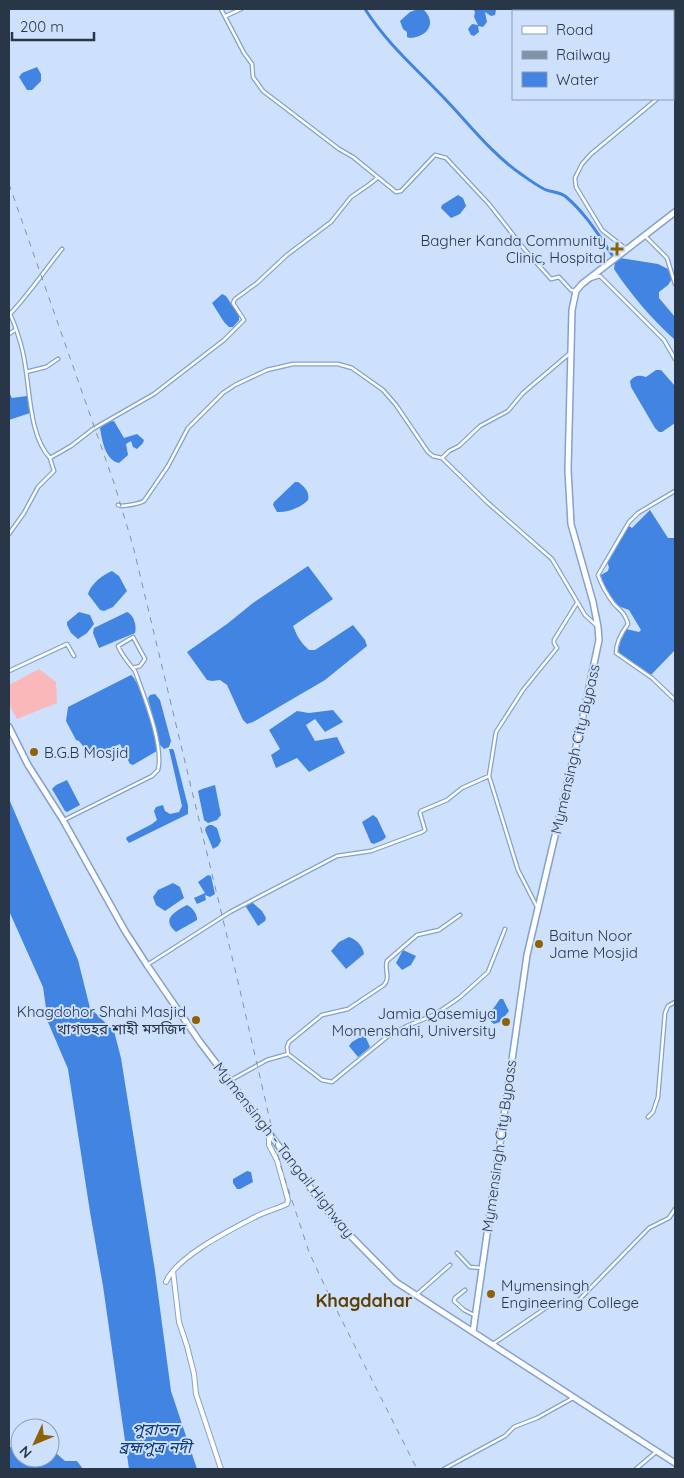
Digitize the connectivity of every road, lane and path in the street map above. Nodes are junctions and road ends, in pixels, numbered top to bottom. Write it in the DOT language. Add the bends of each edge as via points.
graph roads {
  1 [pos="222,9"];
  2 [pos="241,9"];
  3 [pos="226,16"];
  4 [pos="656,100"];
  5 [pos="377,178"];
  6 [pos="675,212"];
  7 [pos="644,236"];
  8 [pos="62,249"];
  9 [pos="626,249"];
  10 [pos="588,279"];
  11 [pos="675,284"];
  12 [pos="576,291"];
  13 [pos="9,313"];
  14 [pos="15,330"];
  15 [pos="9,334"];
  16 [pos="571,353"];
  17 [pos="675,358"];
  18 [pos="58,359"];
  19 [pos="26,372"];
  20 [pos="50,458"];
  21 [pos="442,458"];
  22 [pos="675,491"];
  23 [pos="118,504"];
  24 [pos="9,534"];
  25 [pos="578,603"];
  26 [pos="598,627"];
  27 [pos="74,656"];
  28 [pos="133,668"];
  29 [pos="9,671"];
  30 [pos="675,700"];
  31 [pos="9,727"];
  32 [pos="489,776"];
  33 [pos="63,820"];
  34 [pos="538,908"];
  35 [pos="460,915"];
  36 [pos="505,929"];
  37 [pos="147,965"];
  38 [pos="675,1002"];
  39 [pos="288,1054"];
  40 [pos="229,1081"];
  41 [pos="648,1117"];
  42 [pos="269,1134"];
  43 [pos="675,1208"];
  44 [pos="457,1253"];
  45 [pos="450,1265"];
  46 [pos="482,1268"];
  47 [pos="173,1271"];
  48 [pos="166,1282"];
  49 [pos="465,1290"];
  50 [pos="416,1295"];
  51 [pos="476,1315"];
  52 [pos="473,1332"];
  53 [pos="493,1344"];
  54 [pos="573,1398"];
  55 [pos="657,1451"];
  56 [pos="675,1463"];
  57 [pos="221,1469"];
  58 [pos="444,1469"];
  59 [pos="636,1469"];
  1 -- 3 [label="street"];
  2 -- 3 [label="street"];
  3 -- 5 [label="street" via="252,64 253,77 263,91"];
  4 -- 9 [label="street" via="591,154 575,178 576,187 602,230"];
  5 -- 12 [label="street" via="398,192 436,155 446,158 489,204 540,268 551,278 559,277"];
  5 -- 20 [label="street" via="352,197 331,222 236,299 233,304 244,320 224,340 154,394"];
  6 -- 7 [label="highway"];
  7 -- 9 [label="highway"];
  7 -- 11 [label="street" via="667,258"];
  8 -- 13 [label="street" via="33,288"];
  9 -- 10 [label="highway"];
  10 -- 12 [label="highway"];
  10 -- 17 [label="street" via="600,276 664,340"];
  12 -- 16 [label="highway, Mymensingh City Bypass"];
  13 -- 14 [label="street"];
  14 -- 15 [label="street"];
  14 -- 19 [label="street"];
  16 -- 21 [label="street" via="523,392 508,411 480,426"];
  16 -- 26 [label="highway, Mymensingh City Bypass" via="568,470 571,524"];
  18 -- 19 [label="street" via="46,367"];
  19 -- 20 [label="street" via="36,430"];
  20 -- 24 [label="street" via="54,471 38,487"];
  21 -- 23 [label="street" via="428,452 383,390 352,368 338,364 293,364 267,370 223,392 188,428 144,501"];
  21 -- 25 [label="street" via="552,559"];
  22 -- 30 [label="street" via="629,522 598,575 601,585 628,624 616,653 652,678"];
  25 -- 26 [label="street"];
  25 -- 32 [label="street" via="554,640 558,648 522,690 496,732"];
  26 -- 34 [label="highway, Mymensingh City Bypass" via="593,673"];
  27 -- 29 [label="street" via="67,644"];
  28 -- 28 [label="street" via="118,646 133,637 145,660"];
  28 -- 33 [label="street" via="146,698 160,753 158,770 152,776"];
  31 -- 33 [label="highway, Mymensingh - Tangail Highway" via="28,765"];
  32 -- 34 [label="street" via="518,870"];
  32 -- 37 [label="street" via="421,811 425,830 422,832 371,851 337,856 230,912"];
  33 -- 37 [label="highway, Mymensingh - Tangail Highway"];
  34 -- 46 [label="highway, Mymensingh City Bypass" via="525,965"];
  35 -- 39 [label="street" via="438,930 417,935 386,961 388,975 384,985 348,1009 322,1015 289,1042"];
  36 -- 39 [label="street" via="488,972 459,998 434,1015 388,1036 332,1082 322,1080"];
  37 -- 40 [label="highway, Mymensingh - Tangail Highway"];
  38 -- 41 [label="street" via="665,1013 658,1097"];
  39 -- 40 [label="street" via="267,1060"];
  40 -- 42 [label="highway, Mymensingh - Tangail Highway"];
  42 -- 47 [label="street" via="269,1145 277,1160 287,1204 256,1217 203,1247"];
  42 -- 50 [label="highway, Mymensingh - Tangail Highway" via="350,1237 396,1282"];
  43 -- 53 [label="street" via="669,1218 649,1228 574,1306 553,1303"];
  44 -- 46 [label="street" via="470,1267"];
  45 -- 50 [label="street"];
  46 -- 51 [label="highway, Mymensingh City Bypass"];
  47 -- 48 [label="street"];
  47 -- 57 [label="street" via="179,1322 194,1374 196,1394"];
  49 -- 51 [label="street" via="454,1301"];
  50 -- 52 [label="highway, Mymensingh - Tangail Highway"];
  51 -- 52 [label="highway, Mymensingh City Bypass"];
  52 -- 53 [label="highway, Mymensingh - Tangail Highway"];
  53 -- 54 [label="highway, Mymensingh - Tangail Highway"];
  54 -- 55 [label="highway, Mymensingh - Tangail Highway"];
  54 -- 58 [label="street" via="538,1418 514,1427 505,1436"];
  55 -- 56 [label="highway, Mymensingh - Tangail Highway"];
  55 -- 59 [label="street"];
}
